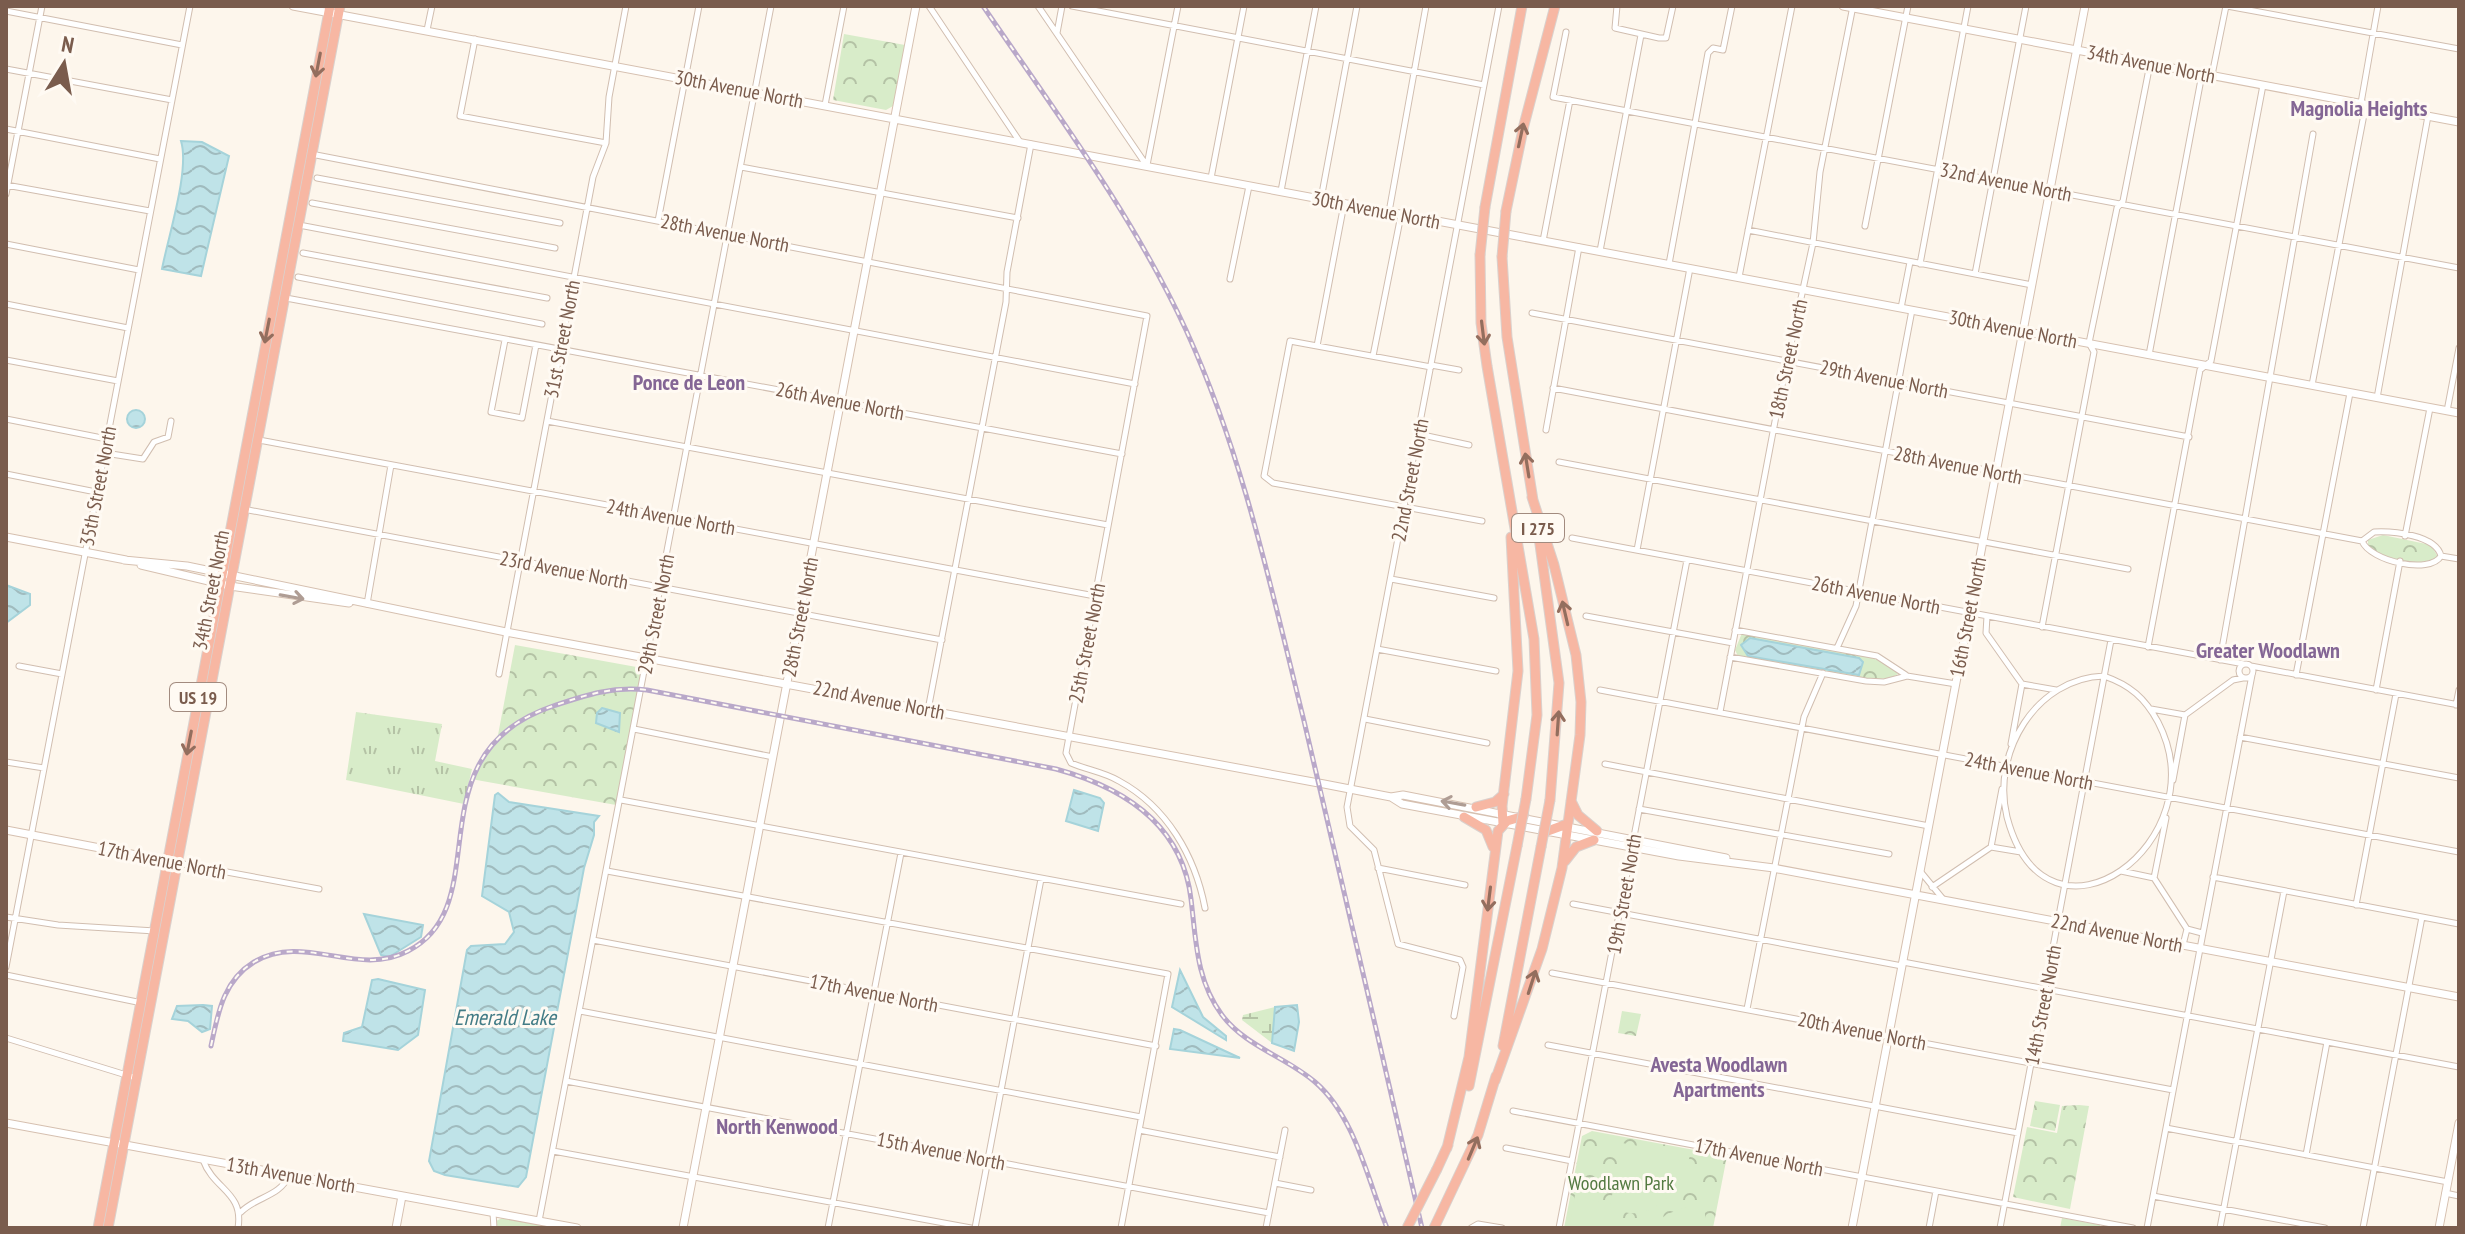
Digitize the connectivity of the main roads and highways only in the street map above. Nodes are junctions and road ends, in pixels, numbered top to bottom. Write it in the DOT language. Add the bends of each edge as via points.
graph roads {
  1 [pos="1522,6"];
  2 [pos="1555,6"];
  3 [pos="334,10"];
  4 [pos="266,368"];
  5 [pos="1532,497"];
  6 [pos="1510,505"];
  7 [pos="239,508"];
  8 [pos="1504,794"];
  9 [pos="1571,801"];
  10 [pos="1476,807"];
  11 [pos="1524,816"];
  12 [pos="1464,817"];
  13 [pos="1503,824"];
  14 [pos="1567,824"];
  15 [pos="1545,832"];
  16 [pos="1494,853"];
  17 [pos="1562,868"];
  18 [pos="1495,1081"];
  19 [pos="1447,1148"];
  20 [pos="105,1214"];
  21 [pos="98,1228"];
  22 [pos="108,1228"];
  23 [pos="1407,1228"];
  24 [pos="1434,1228"];
  1 -- 6 [label="highway, I 275, one-way, bridge" via="1480,255 1481,323"];
  5 -- 2 [label="highway, I 275, one-way, bridge" via="1507,337 1502,257 1527,111"];
  3 -- 4 [label="highway, 34th Street North / US 19"];
  4 -- 7 [label="highway, 34th Street North / US 19" via="248,433"];
  4 -- 7 [label="highway, 34th Street North / US 19" via="258,440"];
  9 -- 5 [label="highway, one-way" via="1581,702 1576,655"];
  18 -- 5 [label="highway, I 275, one-way, bridge" via="1550,800 1559,683"];
  6 -- 8 [label="highway" via="1518,673"];
  6 -- 19 [label="highway, I 275, bridge" via="1537,675 1535,741 1480,1042"];
  7 -- 20 [label="highway, 34th Street North / US 19"];
  8 -- 10 [label="highway"];
  8 -- 13 [label="highway"];
  9 -- 14 [label="highway"];
  9 -- 17 [label="highway" via="1595,836 1576,847"];
  11 -- 13 [label="highway"];
  12 -- 16 [label="highway" via="1486,830"];
  13 -- 16 [label="highway"];
  14 -- 15 [label="highway"];
  14 -- 17 [label="highway"];
  16 -- 19 [label="highway, one-way" via="1469,1057"];
  18 -- 17 [label="highway, one-way" via="1535,972"];
  24 -- 18 [label="highway, I 275, one-way" via="1478,1135"];
  19 -- 23 [label="highway, I 275, bridge"];
  20 -- 21 [label="highway, 34th Street North / US 19"];
  20 -- 22 [label="highway, 34th Street North / US 19"];
}
